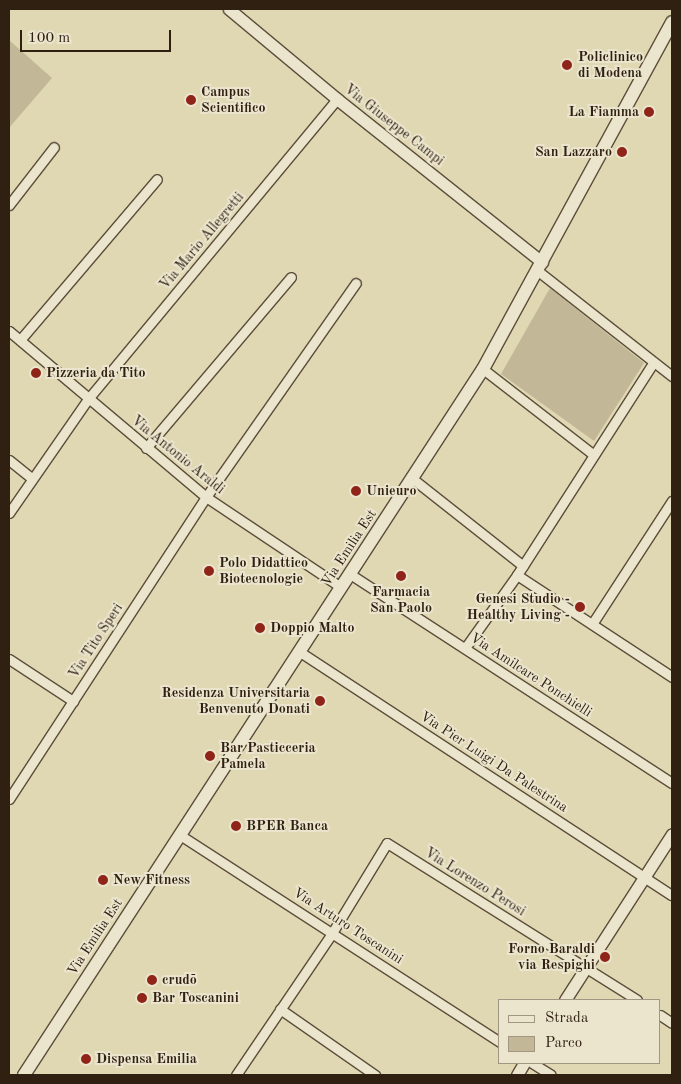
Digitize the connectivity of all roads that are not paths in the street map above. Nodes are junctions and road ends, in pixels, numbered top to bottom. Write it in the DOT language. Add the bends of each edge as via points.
graph roads {
  1 [pos="229,9"];
  2 [pos="672,21"];
  3 [pos="337,99"];
  4 [pos="54,147"];
  5 [pos="157,180"];
  6 [pos="9,205"];
  7 [pos="540,267"];
  8 [pos="291,277"];
  9 [pos="356,283"];
  10 [pos="9,331"];
  11 [pos="20,340"];
  12 [pos="654,363"];
  13 [pos="483,369"];
  14 [pos="672,376"];
  15 [pos="88,399"];
  16 [pos="146,448"];
  17 [pos="594,455"];
  18 [pos="9,460"];
  19 [pos="31,478"];
  20 [pos="413,479"];
  21 [pos="206,497"];
  22 [pos="672,501"];
  23 [pos="9,512"];
  24 [pos="522,566"];
  25 [pos="350,574"];
  26 [pos="517,575"];
  27 [pos="341,587"];
  28 [pos="592,624"];
  29 [pos="465,648"];
  30 [pos="300,652"];
  31 [pos="9,659"];
  32 [pos="671,673"];
  33 [pos="73,702"];
  34 [pos="672,783"];
  35 [pos="9,799"];
  36 [pos="672,834"];
  37 [pos="180,835"];
  38 [pos="644,877"];
  39 [pos="672,895"];
  40 [pos="332,933"];
  41 [pos="586,967"];
  42 [pos="566,999"];
  43 [pos="635,999"];
  44 [pos="280,1009"];
  45 [pos="661,1016"];
  46 [pos="672,1023"];
  47 [pos="498,1041"];
  48 [pos="523,1064"];
  49 [pos="534,1064"];
  50 [pos="24,1075"];
  51 [pos="236,1075"];
  52 [pos="376,1075"];
  53 [pos="517,1075"];
  54 [pos="551,1075"];
  1 -- 3 [label="street, Via Giuseppe Campi"];
  2 -- 7 [label="main road, Via Emilia Est" via="553,237"];
  3 -- 7 [label="street, Via Giuseppe Campi"];
  3 -- 15 [label="street, Via Mario Allegretti"];
  4 -- 6 [label="street"];
  5 -- 11 [label="street"];
  7 -- 12 [label="street"];
  7 -- 13 [label="main road, Via Emilia Est"];
  8 -- 16 [label="street"];
  9 -- 21 [label="street, Via Tito Speri"];
  10 -- 11 [label="street, Via Antonio Araldi"];
  11 -- 15 [label="street, Via Antonio Araldi"];
  12 -- 14 [label="street"];
  12 -- 17 [label="street"];
  13 -- 17 [label="street"];
  13 -- 20 [label="main road, Via Emilia Est"];
  15 -- 16 [label="street, Via Antonio Araldi"];
  15 -- 19 [label="street, Via Mario Allegretti"];
  16 -- 21 [label="street, Via Antonio Araldi"];
  17 -- 24 [label="street"];
  18 -- 19 [label="street"];
  19 -- 23 [label="street, Via Mario Allegretti"];
  20 -- 24 [label="street"];
  20 -- 25 [label="main road, Via Emilia Est"];
  21 -- 27 [label="street, Via Antonio Araldi"];
  21 -- 33 [label="street, Via Tito Speri"];
  22 -- 28 [label="street"];
  24 -- 26 [label="street"];
  25 -- 27 [label="main road, Via Emilia Est"];
  25 -- 29 [label="street, Via Amilcare Ponchielli"];
  26 -- 28 [label="street"];
  26 -- 29 [label="street"];
  27 -- 30 [label="main road, Via Emilia Est"];
  28 -- 32 [label="street"];
  29 -- 34 [label="street, Via Amilcare Ponchielli"];
  30 -- 37 [label="main road, Via Emilia Est"];
  30 -- 38 [label="street, Via Pier Luigi Da Palestrina"];
  31 -- 33 [label="street"];
  33 -- 35 [label="street, Via Tito Speri"];
  36 -- 38 [label="street"];
  37 -- 40 [label="street, Via Arturo Toscanini"];
  37 -- 50 [label="main road, Via Emilia Est"];
  38 -- 39 [label="street, Via Pier Luigi Da Palestrina"];
  38 -- 41 [label="street"];
  40 -- 41 [label="street, Via Lorenzo Perosi" via="388,843"];
  40 -- 44 [label="street"];
  40 -- 47 [label="street, Via Arturo Toscanini"];
  41 -- 42 [label="street"];
  41 -- 43 [label="street, Via Lorenzo Perosi"];
  44 -- 51 [label="street"];
  44 -- 52 [label="street"];
  45 -- 46 [label="street"];
  48 -- 53 [label="street"];
  49 -- 54 [label="street"];
}
